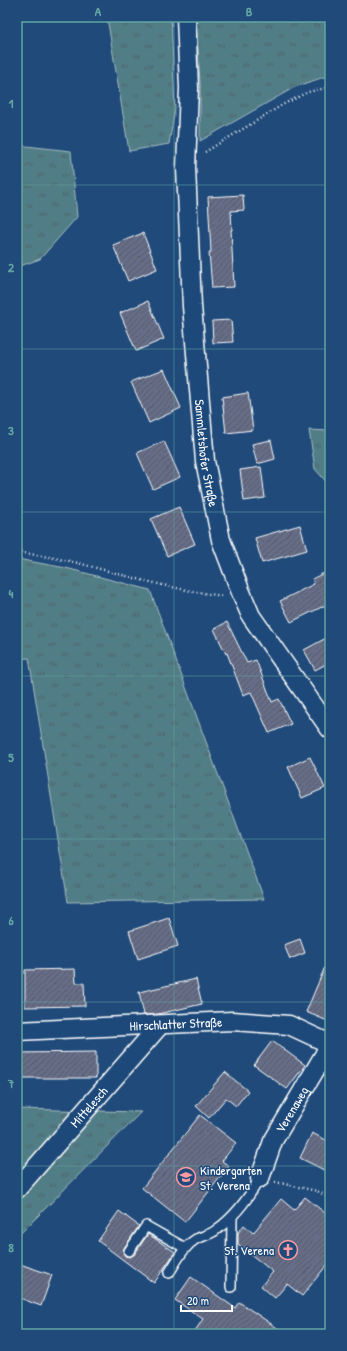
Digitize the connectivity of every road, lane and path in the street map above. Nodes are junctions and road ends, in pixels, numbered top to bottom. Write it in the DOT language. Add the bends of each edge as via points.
graph roads {
  1 [pos="186,17"];
  2 [pos="330,87"];
  3 [pos="186,168"];
  4 [pos="17,552"];
  5 [pos="240,590"];
  6 [pos="330,729"];
  7 [pos="160,1024"];
  8 [pos="17,1031"];
  9 [pos="329,1044"];
  10 [pos="260,1178"];
  11 [pos="17,1189"];
  12 [pos="330,1198"];
  13 [pos="232,1218"];
  14 [pos="185,1248"];
  15 [pos="129,1251"];
  16 [pos="169,1273"];
  17 [pos="231,1287"];
  1 -- 3 [label="street, Sammletshofer Straße"];
  2 -- 3 [label="path" via="308,92 284,104 205,151"];
  3 -- 5 [label="street, Sammletshofer Straße" via="192,306 205,461 221,540"];
  4 -- 5 [label="path" via="73,562 204,593 228,596"];
  5 -- 6 [label="street, Sammletshofer Straße" via="251,616"];
  7 -- 8 [label="street, Hirschlatter Straße"];
  7 -- 9 [label="street, Hirschlatter Straße" via="232,1021 289,1025"];
  7 -- 11 [label="street, Mittelesch"];
  9 -- 10 [label="street, Verenaweg" via="274,1141"];
  10 -- 12 [label="path" via="317,1191"];
  10 -- 13 [label="lane"];
  13 -- 14 [label="lane" via="214,1232 196,1239"];
  13 -- 17 [label="lane"];
  14 -- 15 [label="lane" via="146,1226"];
  14 -- 16 [label="lane"];
}
